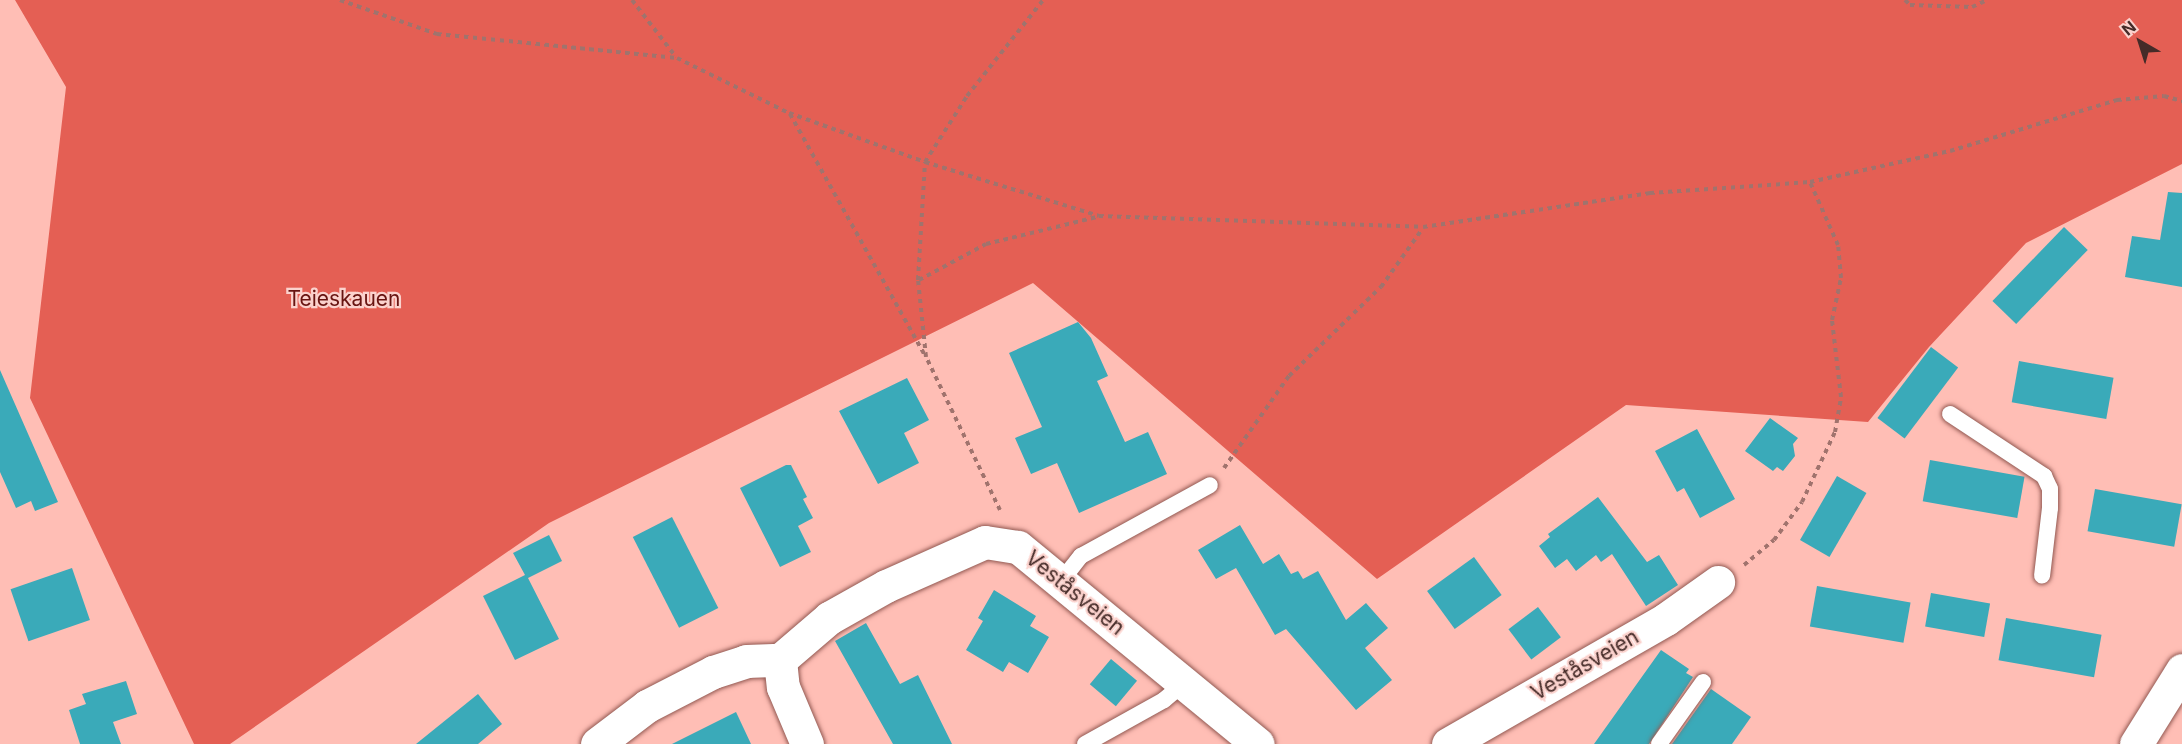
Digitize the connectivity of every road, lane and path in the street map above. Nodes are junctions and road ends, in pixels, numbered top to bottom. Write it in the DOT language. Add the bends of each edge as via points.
graph roads {
  1 [pos="340,0"];
  2 [pos="632,0"];
  3 [pos="1043,0"];
  4 [pos="1905,0"];
  5 [pos="1988,0"];
  6 [pos="676,58"];
  7 [pos="2182,101"];
  8 [pos="789,113"];
  9 [pos="925,162"];
  10 [pos="1810,182"];
  11 [pos="1099,216"];
  12 [pos="1423,227"];
  13 [pos="918,280"];
  14 [pos="926,357"];
  15 [pos="1950,414"];
  16 [pos="1210,485"];
  17 [pos="1018,547"];
  18 [pos="2042,576"];
  19 [pos="1062,580"];
  20 [pos="1718,582"];
  21 [pos="780,660"];
  22 [pos="2182,670"];
  23 [pos="1703,682"];
  24 [pos="1183,684"];
  25 [pos="597,744"];
  26 [pos="807,744"];
  27 [pos="1084,744"];
  28 [pos="1258,744"];
  29 [pos="1448,744"];
  30 [pos="1659,744"];
  31 [pos="2136,744"];
  1 -- 6 [label="path" via="437,34"];
  2 -- 6 [label="path"];
  3 -- 9 [label="path" via="967,96"];
  4 -- 5 [label="path" via="1910,5 1972,8"];
  6 -- 8 [label="path"];
  7 -- 10 [label="path" via="2164,96 2118,100 1950,151"];
  8 -- 9 [label="path"];
  8 -- 14 [label="path"];
  9 -- 11 [label="path"];
  9 -- 13 [label="path"];
  10 -- 12 [label="path" via="1650,193"];
  10 -- 20 [label="path" via="1838,245 1840,278 1832,320 1841,397 1835,432 1802,502 1774,540"];
  11 -- 12 [label="path"];
  11 -- 13 [label="path" via="986,244"];
  12 -- 16 [label="path" via="1381,287 1288,376"];
  13 -- 14 [label="path"];
  14 -- 17 [label="path"];
  15 -- 18 [label="lane" via="2044,476 2050,489 2050,508"];
  16 -- 19 [label="lane" via="1082,556"];
  17 -- 19 [label="street, Veståsveien"];
  17 -- 21 [label="street, Veståsveien" via="985,542 886,586 820,624"];
  19 -- 24 [label="street, Veståsveien"];
  20 -- 29 [label="street, Veståsveien" via="1666,619"];
  21 -- 25 [label="street" via="746,661 713,672 647,706"];
  21 -- 26 [label="street" via="783,687"];
  22 -- 31 [label="street"];
  23 -- 30 [label="lane"];
  24 -- 27 [label="lane" via="1164,700"];
  24 -- 28 [label="street, Veståsveien"];
}
